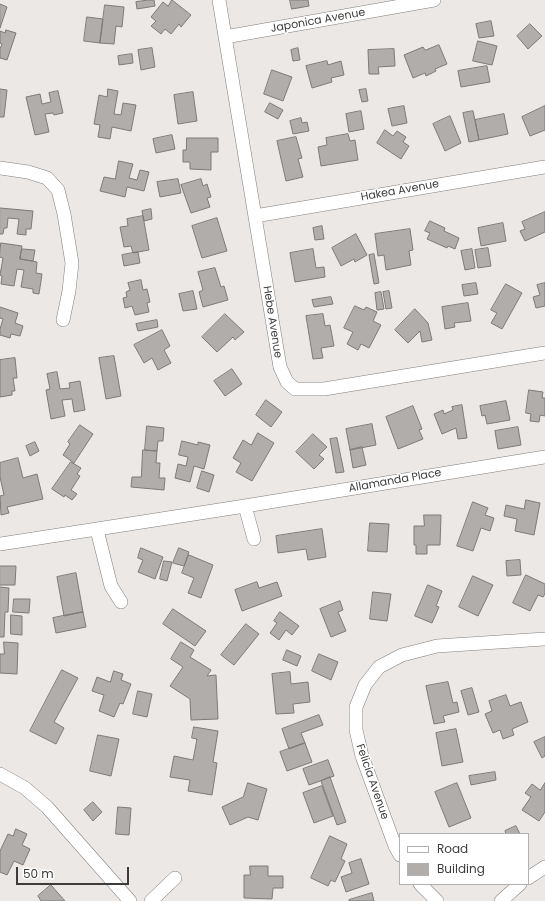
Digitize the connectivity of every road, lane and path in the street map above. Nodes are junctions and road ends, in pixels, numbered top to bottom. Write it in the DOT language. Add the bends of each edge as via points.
graph roads {
  1 [pos="219,0"];
  2 [pos="434,0"];
  3 [pos="225,37"];
  4 [pos="545,167"];
  5 [pos="0,168"];
  6 [pos="255,216"];
  7 [pos="63,320"];
  8 [pos="545,353"];
  9 [pos="545,457"];
  10 [pos="245,506"];
  11 [pos="97,530"];
  12 [pos="254,539"];
  13 [pos="0,544"];
  14 [pos="121,602"];
  15 [pos="545,639"];
  16 [pos="0,774"];
  17 [pos="399,853"];
  18 [pos="545,867"];
  19 [pos="529,877"];
  20 [pos="175,878"];
  21 [pos="421,885"];
  22 [pos="519,885"];
  23 [pos="130,901"];
  24 [pos="151,901"];
  25 [pos="437,901"];
  26 [pos="501,901"];
  1 -- 3 [label="street, Hebe Avenue"];
  2 -- 3 [label="street, Japonica Avenue"];
  3 -- 6 [label="street, Hebe Avenue"];
  4 -- 6 [label="street, Hakea Avenue"];
  5 -- 7 [label="street" via="28,172 46,178 58,190 72,263"];
  6 -- 8 [label="street, Hebe Avenue" via="280,367 287,382 295,389 324,389"];
  9 -- 10 [label="street, Allamanda Place"];
  10 -- 11 [label="street, Allamanda Place"];
  10 -- 12 [label="street"];
  11 -- 13 [label="street, Allamanda Place"];
  11 -- 14 [label="street" via="111,586"];
  15 -- 17 [label="street, Felicia Avenue" via="437,646 402,655 379,667 365,685 356,707 356,730 362,756"];
  16 -- 23 [label="street" via="25,788 46,807"];
  18 -- 19 [label="street"];
  20 -- 24 [label="street"];
  21 -- 25 [label="street"];
  22 -- 26 [label="street"];
}
